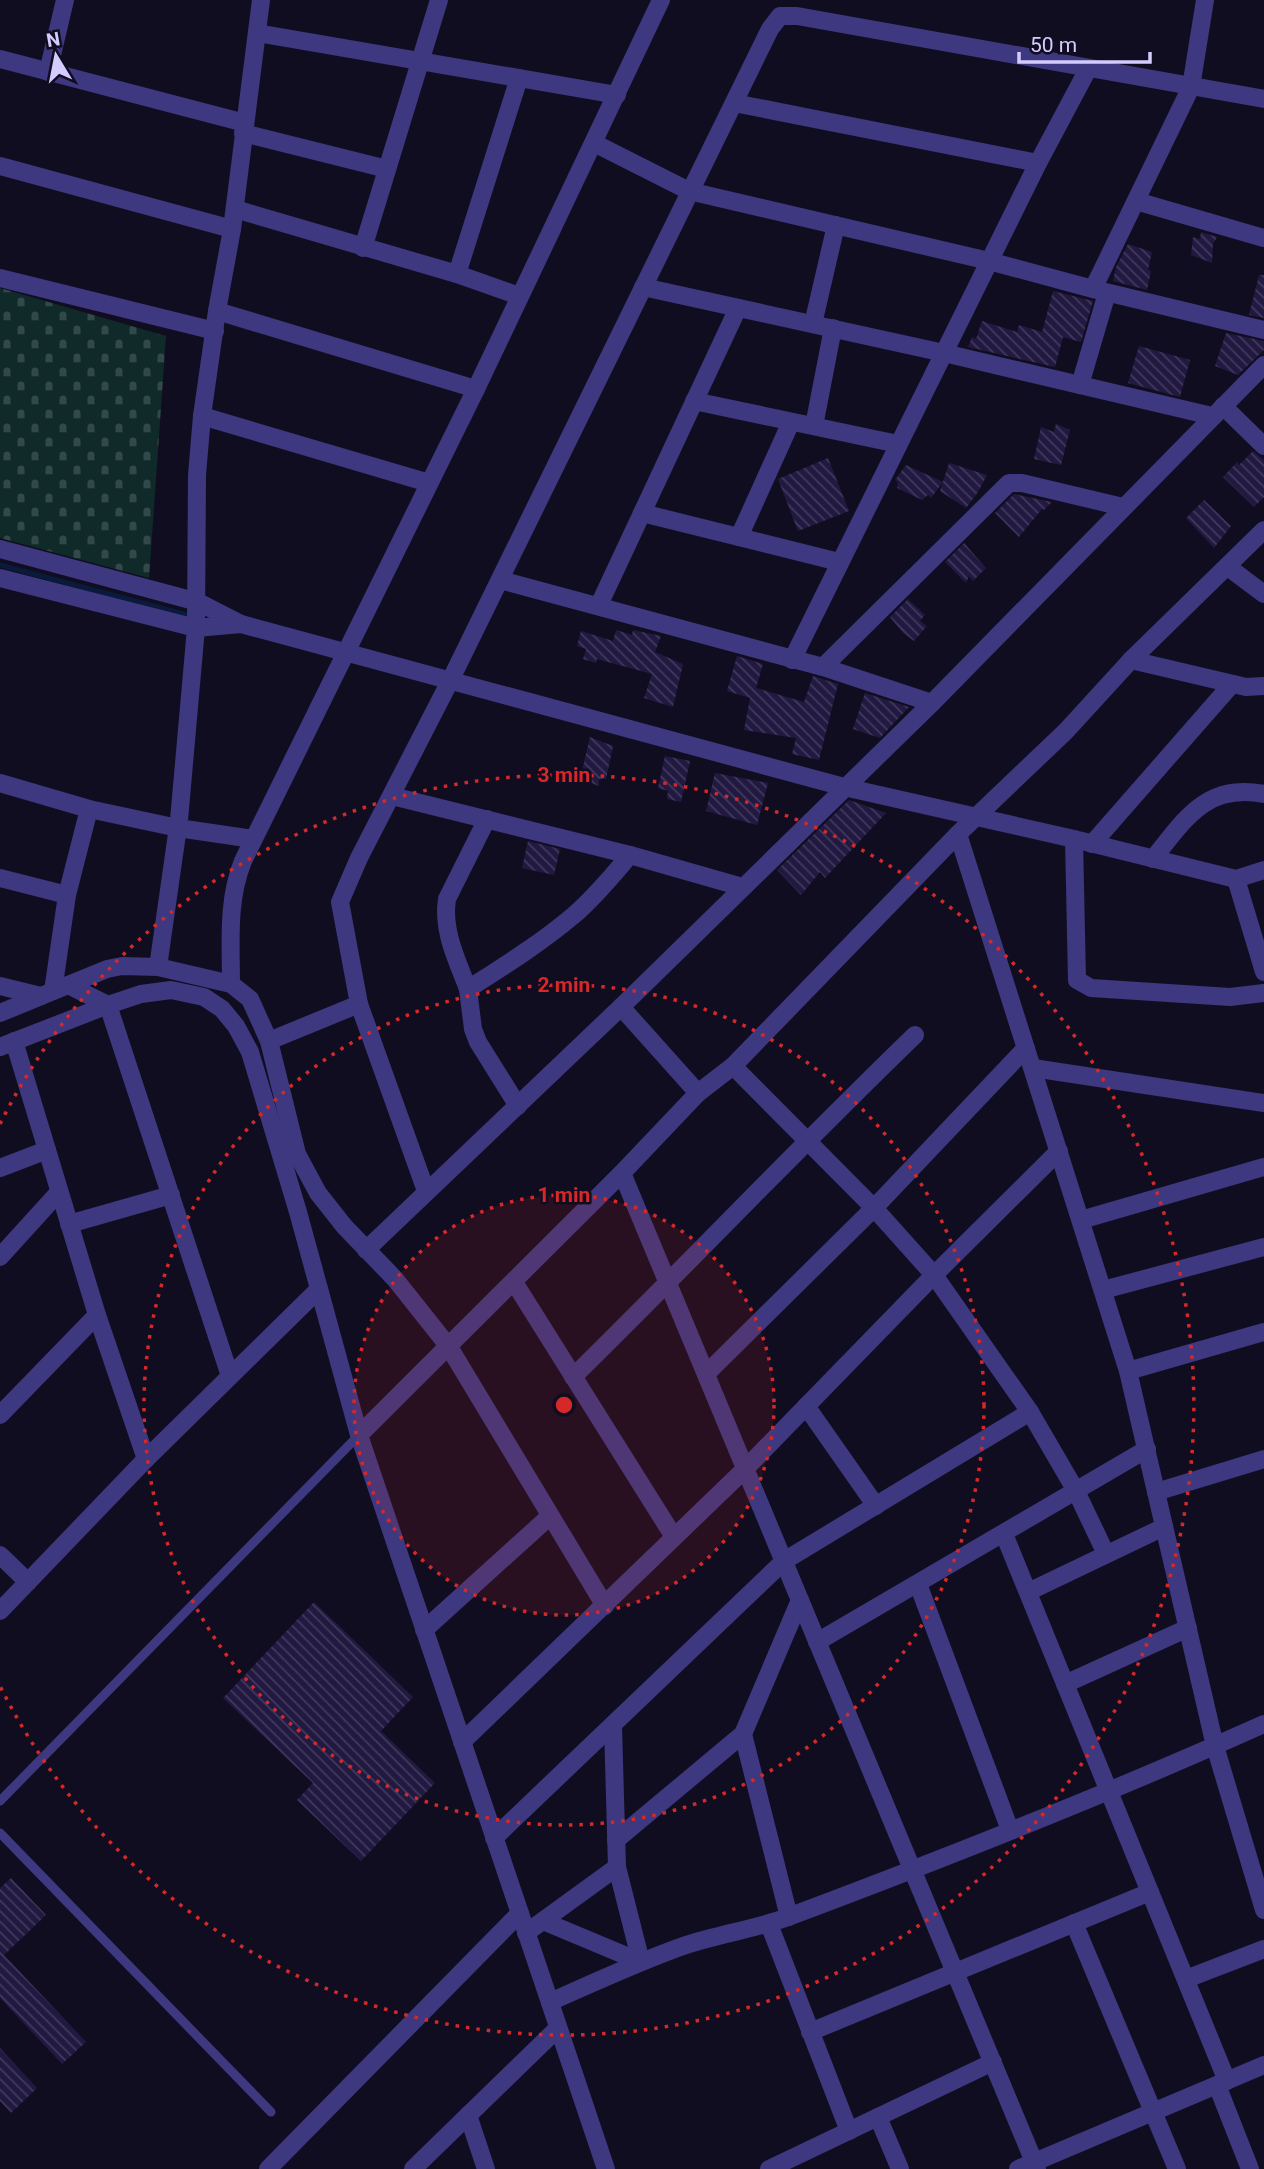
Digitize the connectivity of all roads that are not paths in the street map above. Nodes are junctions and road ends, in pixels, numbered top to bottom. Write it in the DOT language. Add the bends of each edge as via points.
graph roads {
  1 [pos="65,0"];
  2 [pos="261,0"];
  3 [pos="439,0"];
  4 [pos="661,0"];
  5 [pos="1205,0"];
  6 [pos="257,33"];
  7 [pos="0,59"];
  8 [pos="420,61"];
  9 [pos="1088,69"];
  10 [pos="48,72"];
  11 [pos="519,78"];
  12 [pos="1191,87"];
  13 [pos="617,95"];
  14 [pos="1264,99"];
  15 [pos="734,103"];
  16 [pos="244,128"];
  17 [pos="594,143"];
  18 [pos="1038,163"];
  19 [pos="0,166"];
  20 [pos="387,169"];
  21 [pos="689,191"];
  22 [pos="1136,201"];
  23 [pos="235,209"];
  24 [pos="836,225"];
  25 [pos="232,229"];
  26 [pos="1262,234"];
  27 [pos="363,248"];
  28 [pos="989,261"];
  29 [pos="457,274"];
  30 [pos="0,278"];
  31 [pos="643,287"];
  32 [pos="1100,291"];
  33 [pos="519,296"];
  34 [pos="738,308"];
  35 [pos="217,311"];
  36 [pos="813,324"];
  37 [pos="833,328"];
  38 [pos="1264,330"];
  39 [pos="215,331"];
  40 [pos="944,353"];
  41 [pos="1264,365"];
  42 [pos="1080,385"];
  43 [pos="476,389"];
  44 [pos="694,401"];
  45 [pos="1218,411"];
  46 [pos="202,416"];
  47 [pos="791,422"];
  48 [pos="814,426"];
  49 [pos="898,444"];
  50 [pos="1264,446"];
  51 [pos="429,483"];
  52 [pos="1123,507"];
  53 [pos="642,513"];
  54 [pos="1264,530"];
  55 [pos="739,537"];
  56 [pos="0,549"];
  57 [pos="839,562"];
  58 [pos="1228,567"];
  59 [pos="0,578"];
  60 [pos="500,580"];
  61 [pos="1264,594"];
  62 [pos="198,602"];
  63 [pos="599,605"];
  64 [pos="241,624"];
  65 [pos="197,628"];
  66 [pos="344,653"];
  67 [pos="792,660"];
  68 [pos="1131,660"];
  69 [pos="823,667"];
  70 [pos="452,679"];
  71 [pos="1232,684"];
  72 [pos="1264,686"];
  73 [pos="932,703"];
  74 [pos="0,783"];
  75 [pos="844,787"];
  76 [pos="1264,794"];
  77 [pos="392,796"];
  78 [pos="89,809"];
  79 [pos="977,817"];
  80 [pos="487,819"];
  81 [pos="178,828"];
  82 [pos="958,834"];
  83 [pos="253,839"];
  84 [pos="1083,841"];
  85 [pos="630,855"];
  86 [pos="1153,859"];
  87 [pos="1264,870"];
  88 [pos="0,878"];
  89 [pos="1236,880"];
  90 [pos="742,887"];
  91 [pos="67,895"];
  92 [pos="158,967"];
  93 [pos="1264,972"];
  94 [pos="231,984"];
  95 [pos="0,986"];
  96 [pos="468,989"];
  97 [pos="54,991"];
  98 [pos="1264,993"];
  99 [pos="359,1004"];
  100 [pos="108,1005"];
  101 [pos="621,1007"];
  102 [pos="0,1013"];
  103 [pos="915,1035"];
  104 [pos="269,1041"];
  105 [pos="7,1044"];
  106 [pos="1026,1048"];
  107 [pos="733,1066"];
  108 [pos="1032,1068"];
  109 [pos="698,1093"];
  110 [pos="1264,1103"];
  111 [pos="518,1106"];
  112 [pos="805,1141"];
  113 [pos="47,1150"];
  114 [pos="1059,1151"];
  115 [pos="1264,1167"];
  116 [pos="0,1168"];
  117 [pos="622,1173"];
  118 [pos="426,1191"];
  119 [pos="59,1192"];
  120 [pos="171,1195"];
  121 [pos="874,1208"];
  122 [pos="1081,1220"];
  123 [pos="69,1224"];
  124 [pos="1264,1247"];
  125 [pos="366,1250"];
  126 [pos="0,1257"];
  127 [pos="934,1275"];
  128 [pos="514,1282"];
  129 [pos="668,1284"];
  130 [pos="319,1289"];
  131 [pos="1103,1290"];
  132 [pos="97,1315"];
  133 [pos="1264,1332"];
  134 [pos="449,1347"];
  135 [pos="1128,1371"];
  136 [pos="706,1374"];
  137 [pos="230,1376"];
  138 [pos="573,1377"];
  139 [pos="806,1406"];
  140 [pos="1030,1412"];
  141 [pos="0,1415"];
  142 [pos="359,1435"];
  143 [pos="1147,1449"];
  144 [pos="146,1459"];
  145 [pos="1263,1463"];
  146 [pos="746,1469"];
  147 [pos="1076,1491"];
  148 [pos="1156,1492"];
  149 [pos="876,1506"];
  150 [pos="550,1516"];
  151 [pos="1164,1527"];
  152 [pos="1004,1534"];
  153 [pos="674,1537"];
  154 [pos="1106,1554"];
  155 [pos="0,1555"];
  156 [pos="784,1562"];
  157 [pos="28,1582"];
  158 [pos="918,1584"];
  159 [pos="1028,1592"];
  160 [pos="800,1600"];
  161 [pos="604,1606"];
  162 [pos="0,1611"];
  163 [pos="1188,1628"];
  164 [pos="424,1630"];
  165 [pos="817,1642"];
  166 [pos="1065,1684"];
  167 [pos="1264,1724"];
  168 [pos="613,1726"];
  169 [pos="743,1734"];
  170 [pos="462,1742"];
  171 [pos="1215,1746"];
  172 [pos="1109,1791"];
  173 [pos="0,1801"];
  174 [pos="1010,1830"];
  175 [pos="0,1833"];
  176 [pos="494,1838"];
  177 [pos="616,1840"];
  178 [pos="617,1867"];
  179 [pos="912,1869"];
  180 [pos="1150,1892"];
  181 [pos="1264,1910"];
  182 [pos="520,1913"];
  183 [pos="789,1917"];
  184 [pos="543,1921"];
  185 [pos="1074,1923"];
  186 [pos="769,1924"];
  187 [pos="526,1933"];
  188 [pos="1264,1949"];
  189 [pos="641,1962"];
  190 [pos="955,1972"];
  191 [pos="1186,1979"];
  192 [pos="550,2002"];
  193 [pos="558,2028"];
  194 [pos="810,2032"];
  195 [pos="993,2062"];
  196 [pos="1264,2065"];
  197 [pos="1222,2083"];
  198 [pos="271,2112"];
  199 [pos="1153,2112"];
  200 [pos="468,2115"];
  201 [pos="878,2117"];
  202 [pos="849,2131"];
  203 [pos="1030,2167"];
  204 [pos="268,2169"];
  205 [pos="413,2169"];
  206 [pos="486,2169"];
  207 [pos="606,2169"];
  208 [pos="769,2169"];
  209 [pos="900,2169"];
  210 [pos="1177,2169"];
  211 [pos="1250,2169"];
  1 -- 10 [label="street"];
  2 -- 6 [label="street"];
  3 -- 8 [label="street"];
  4 -- 13 [label="street"];
  5 -- 12 [label="street"];
  6 -- 8 [label="street"];
  6 -- 16 [label="street"];
  7 -- 10 [label="street"];
  8 -- 11 [label="street"];
  8 -- 20 [label="street"];
  9 -- 12 [label="street"];
  9 -- 15 [label="street" via="780,16"];
  9 -- 18 [label="street"];
  10 -- 16 [label="street"];
  11 -- 13 [label="street"];
  11 -- 29 [label="street"];
  12 -- 14 [label="street"];
  12 -- 22 [label="street"];
  13 -- 17 [label="street"];
  15 -- 18 [label="street"];
  15 -- 21 [label="street"];
  16 -- 20 [label="street"];
  16 -- 23 [label="street"];
  17 -- 21 [label="street"];
  17 -- 33 [label="street"];
  18 -- 28 [label="street"];
  19 -- 25 [label="street"];
  20 -- 27 [label="street"];
  21 -- 24 [label="street"];
  21 -- 31 [label="street"];
  22 -- 26 [label="street"];
  22 -- 32 [label="street"];
  23 -- 25 [label="street"];
  23 -- 27 [label="street"];
  24 -- 28 [label="street"];
  24 -- 36 [label="street"];
  25 -- 35 [label="street"];
  27 -- 29 [label="street"];
  28 -- 32 [label="street"];
  28 -- 40 [label="street"];
  29 -- 33 [label="street"];
  30 -- 39 [label="street"];
  31 -- 34 [label="street"];
  31 -- 60 [label="street"];
  32 -- 38 [label="street"];
  32 -- 42 [label="street"];
  33 -- 43 [label="street"];
  34 -- 36 [label="street"];
  34 -- 44 [label="street"];
  35 -- 39 [label="street"];
  35 -- 43 [label="street"];
  36 -- 37 [label="street"];
  37 -- 40 [label="street"];
  37 -- 48 [label="street"];
  39 -- 46 [label="street"];
  40 -- 42 [label="street"];
  40 -- 49 [label="street"];
  41 -- 45 [label="street"];
  42 -- 45 [label="street"];
  43 -- 51 [label="street"];
  44 -- 47 [label="street"];
  44 -- 53 [label="street"];
  45 -- 50 [label="street"];
  45 -- 52 [label="street"];
  46 -- 51 [label="street"];
  46 -- 62 [label="street" via="196,487"];
  47 -- 48 [label="street"];
  47 -- 55 [label="street"];
  48 -- 49 [label="street"];
  49 -- 57 [label="street"];
  51 -- 66 [label="street"];
  52 -- 69 [label="street" via="1009,483"];
  52 -- 73 [label="street"];
  53 -- 55 [label="street"];
  53 -- 63 [label="street"];
  54 -- 58 [label="street"];
  55 -- 57 [label="street"];
  56 -- 62 [label="street"];
  57 -- 67 [label="street"];
  58 -- 61 [label="street"];
  58 -- 68 [label="street"];
  59 -- 65 [label="street"];
  60 -- 63 [label="street"];
  60 -- 70 [label="street"];
  62 -- 64 [label="street"];
  62 -- 65 [label="street"];
  63 -- 67 [label="street"];
  64 -- 65 [label="street"];
  64 -- 66 [label="street"];
  65 -- 81 [label="street"];
  66 -- 70 [label="street"];
  66 -- 83 [label="street"];
  67 -- 69 [label="street"];
  68 -- 71 [label="street"];
  68 -- 79 [label="street"];
  69 -- 73 [label="street"];
  70 -- 75 [label="street"];
  70 -- 77 [label="street"];
  71 -- 72 [label="street"];
  71 -- 84 [label="street"];
  73 -- 75 [label="street"];
  74 -- 78 [label="street"];
  75 -- 79 [label="street"];
  75 -- 90 [label="street"];
  76 -- 86 [label="street" via="1230,793 1209,800 1189,815"];
  77 -- 80 [label="street"];
  77 -- 99 [label="street" via="340,902"];
  78 -- 81 [label="street"];
  78 -- 91 [label="street"];
  79 -- 82 [label="street"];
  79 -- 84 [label="street"];
  80 -- 85 [label="street"];
  80 -- 96 [label="street" via="447,899 445,913"];
  81 -- 83 [label="street"];
  81 -- 92 [label="street"];
  82 -- 106 [label="street"];
  82 -- 107 [label="street"];
  83 -- 94 [label="street" via="233,895"];
  84 -- 86 [label="street"];
  84 -- 98 [label="street" via="1077,980 1091,988 1230,997"];
  85 -- 90 [label="street"];
  85 -- 96 [label="street" via="574,915"];
  86 -- 89 [label="street"];
  87 -- 89 [label="street"];
  88 -- 91 [label="street"];
  89 -- 93 [label="street"];
  90 -- 101 [label="street"];
  91 -- 97 [label="street"];
  92 -- 94 [label="street"];
  92 -- 97 [label="street" via="122,966"];
  94 -- 104 [label="street" via="250,999"];
  95 -- 97 [label="street"];
  96 -- 111 [label="street" via="478,1042"];
  97 -- 100 [label="street"];
  97 -- 102 [label="street"];
  99 -- 104 [label="street"];
  99 -- 118 [label="street"];
  100 -- 105 [label="street"];
  100 -- 120 [label="street"];
  100 -- 130 [label="street" via="141,994 186,992 222,1009 236,1026 254,1066"];
  101 -- 109 [label="street"];
  101 -- 111 [label="street"];
  103 -- 112 [label="street"];
  104 -- 125 [label="street" via="297,1154 318,1193"];
  105 -- 113 [label="street"];
  106 -- 108 [label="street"];
  106 -- 121 [label="street"];
  107 -- 109 [label="street"];
  107 -- 112 [label="street"];
  108 -- 110 [label="street"];
  108 -- 114 [label="street"];
  109 -- 117 [label="street"];
  111 -- 118 [label="street"];
  112 -- 121 [label="street"];
  112 -- 129 [label="street"];
  113 -- 116 [label="street"];
  113 -- 119 [label="street"];
  114 -- 122 [label="street"];
  114 -- 127 [label="street"];
  115 -- 122 [label="street"];
  117 -- 128 [label="street"];
  117 -- 129 [label="street"];
  118 -- 125 [label="street"];
  119 -- 123 [label="street"];
  119 -- 126 [label="street"];
  120 -- 123 [label="street"];
  120 -- 137 [label="street"];
  121 -- 127 [label="street"];
  121 -- 136 [label="street"];
  122 -- 131 [label="street"];
  123 -- 132 [label="street"];
  124 -- 131 [label="street"];
  125 -- 134 [label="street"];
  127 -- 139 [label="street"];
  127 -- 140 [label="street"];
  128 -- 134 [label="street"];
  128 -- 138 [label="street"];
  129 -- 136 [label="street"];
  129 -- 138 [label="street"];
  130 -- 137 [label="street"];
  130 -- 142 [label="street"];
  131 -- 135 [label="street"];
  132 -- 141 [label="street"];
  132 -- 144 [label="street"];
  133 -- 135 [label="street"];
  134 -- 142 [label="street"];
  134 -- 150 [label="street"];
  135 -- 143 [label="street"];
  136 -- 146 [label="street"];
  137 -- 144 [label="street"];
  138 -- 153 [label="street"];
  139 -- 146 [label="street"];
  139 -- 149 [label="street"];
  140 -- 147 [label="street"];
  140 -- 149 [label="street"];
  142 -- 164 [label="street"];
  142 -- 173 [label="lane"];
  143 -- 147 [label="street"];
  143 -- 148 [label="street"];
  144 -- 157 [label="street"];
  145 -- 148 [label="street"];
  146 -- 153 [label="street"];
  146 -- 156 [label="street"];
  147 -- 152 [label="street"];
  147 -- 154 [label="street"];
  148 -- 151 [label="street"];
  149 -- 156 [label="street"];
  150 -- 161 [label="street"];
  150 -- 164 [label="street"];
  151 -- 154 [label="street"];
  151 -- 163 [label="street"];
  152 -- 158 [label="street"];
  152 -- 159 [label="street"];
  153 -- 161 [label="street"];
  154 -- 159 [label="street"];
  155 -- 157 [label="street"];
  156 -- 160 [label="street"];
  156 -- 168 [label="street"];
  157 -- 162 [label="street"];
  158 -- 165 [label="street"];
  158 -- 174 [label="street"];
  159 -- 166 [label="street"];
  160 -- 165 [label="street"];
  160 -- 169 [label="street"];
  161 -- 170 [label="street"];
  163 -- 166 [label="street"];
  163 -- 171 [label="street"];
  164 -- 170 [label="street"];
  165 -- 179 [label="street"];
  166 -- 172 [label="street"];
  167 -- 171 [label="street"];
  168 -- 176 [label="street"];
  168 -- 177 [label="street"];
  169 -- 177 [label="street"];
  169 -- 183 [label="street"];
  170 -- 176 [label="street"];
  171 -- 172 [label="street"];
  171 -- 181 [label="street"];
  172 -- 174 [label="street"];
  172 -- 180 [label="street"];
  174 -- 179 [label="street"];
  175 -- 198 [label="lane"];
  176 -- 182 [label="street"];
  177 -- 178 [label="street"];
  178 -- 184 [label="street"];
  178 -- 189 [label="street"];
  179 -- 183 [label="street"];
  179 -- 190 [label="street"];
  180 -- 185 [label="street"];
  180 -- 191 [label="street"];
  182 -- 187 [label="street"];
  182 -- 204 [label="street"];
  183 -- 186 [label="street"];
  184 -- 187 [label="street"];
  184 -- 189 [label="street"];
  185 -- 190 [label="street"];
  185 -- 199 [label="street"];
  186 -- 189 [label="street" via="696,1942"];
  186 -- 194 [label="street"];
  187 -- 192 [label="street"];
  188 -- 191 [label="street"];
  189 -- 192 [label="street"];
  190 -- 194 [label="street"];
  190 -- 195 [label="street"];
  191 -- 197 [label="street"];
  192 -- 193 [label="street"];
  193 -- 200 [label="street"];
  193 -- 207 [label="street"];
  194 -- 202 [label="street"];
  195 -- 201 [label="street"];
  195 -- 203 [label="street"];
  196 -- 197 [label="street"];
  197 -- 199 [label="street"];
  197 -- 211 [label="street"];
  199 -- 203 [label="street"];
  199 -- 210 [label="street"];
  200 -- 205 [label="street"];
  200 -- 206 [label="street"];
  201 -- 202 [label="street"];
  201 -- 209 [label="street"];
  202 -- 208 [label="street"];
}
